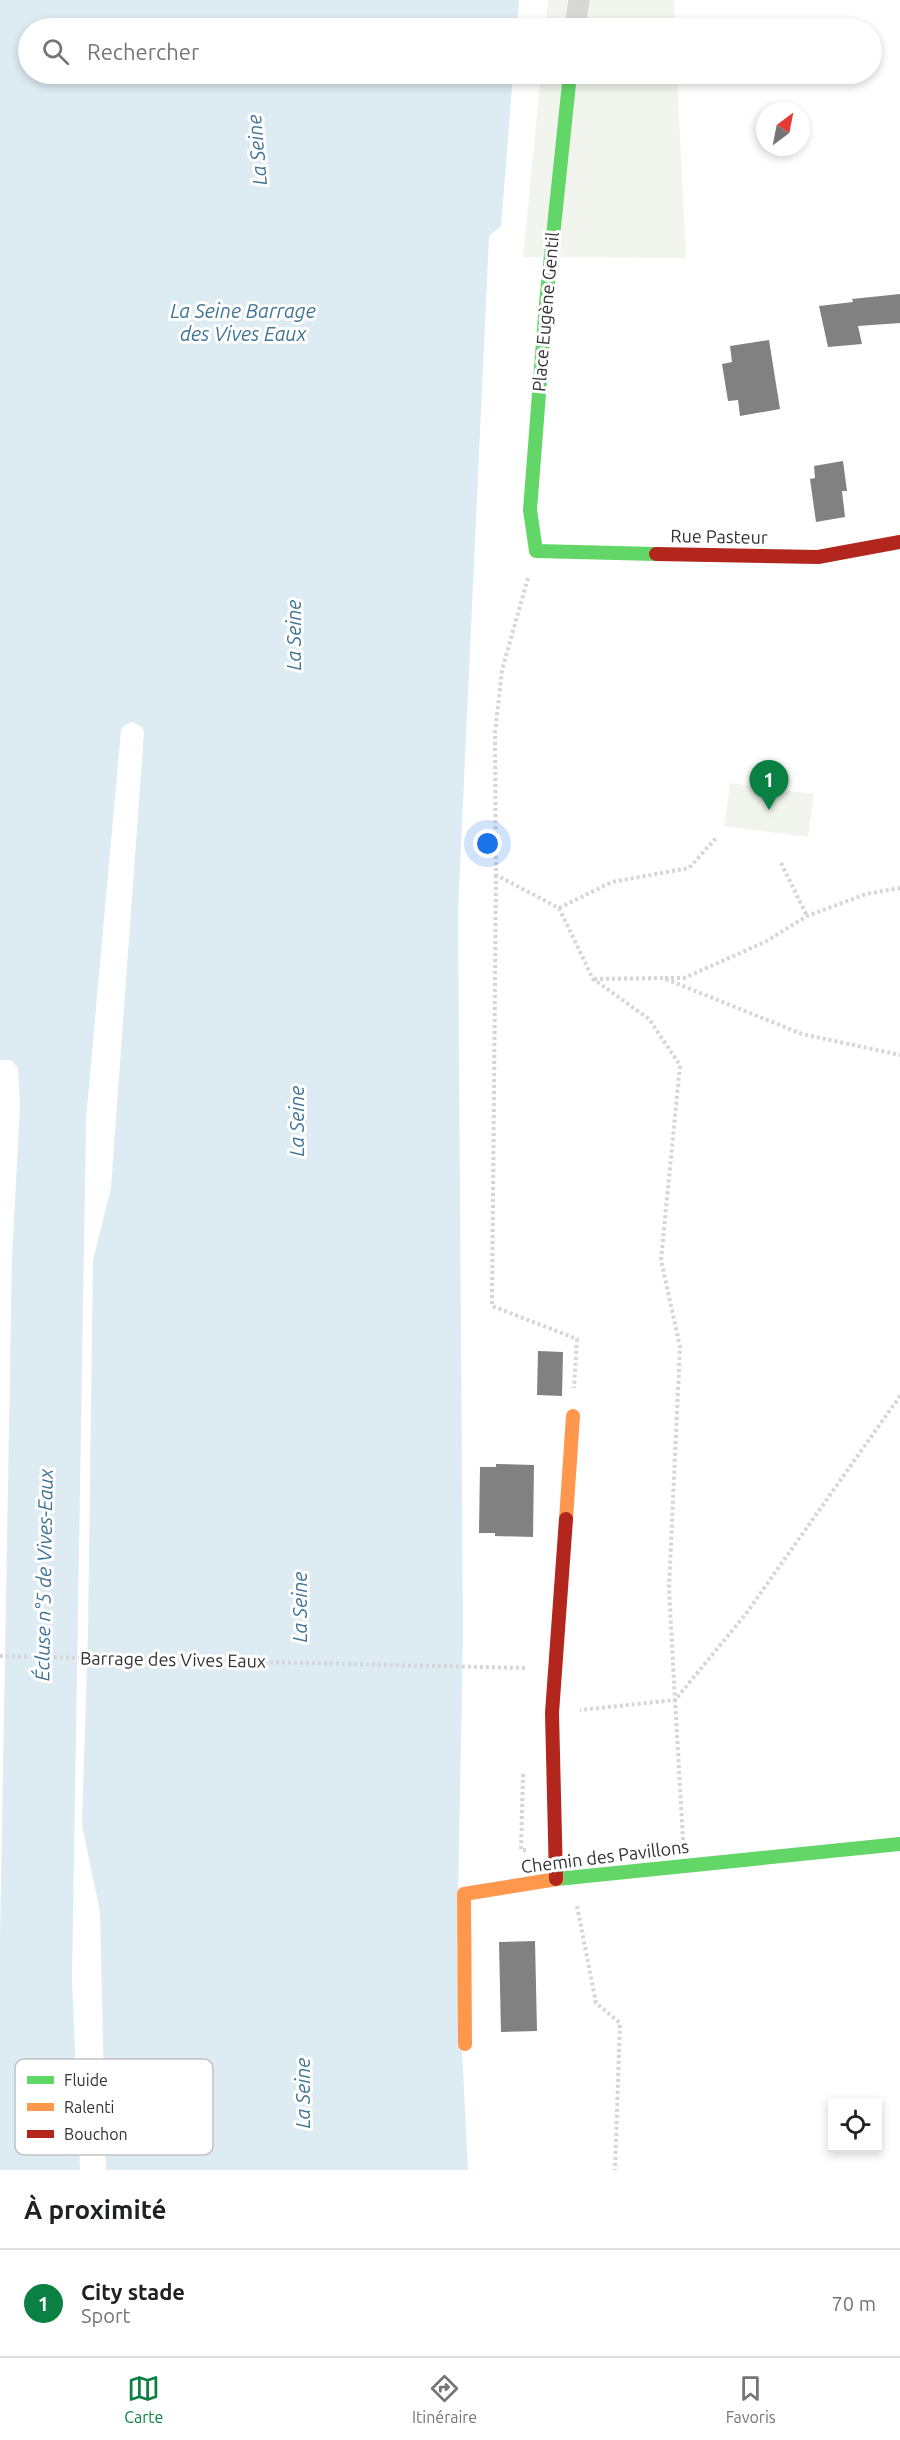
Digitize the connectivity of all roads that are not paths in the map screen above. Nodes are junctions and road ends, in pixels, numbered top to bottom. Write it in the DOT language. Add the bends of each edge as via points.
graph roads {
  1 [pos="579,0"];
  2 [pos="576,18"];
  3 [pos="569,84"];
  4 [pos="900,542"];
  5 [pos="536,551"];
  6 [pos="573,1416"];
  7 [pos="900,1844"];
  8 [pos="556,1879"];
  9 [pos="465,2044"];
  1 -- 2 [label="street"];
  3 -- 5 [label="street, Place Eugène Gentil" via="531,498"];
  4 -- 5 [label="street, Rue Pasteur" via="818,557"];
  6 -- 8 [label="street" via="552,1713"];
  7 -- 8 [label="street, Chemin des Pavillons"];
  8 -- 9 [label="street, Chemin des Pavillons" via="464,1894"];
}
